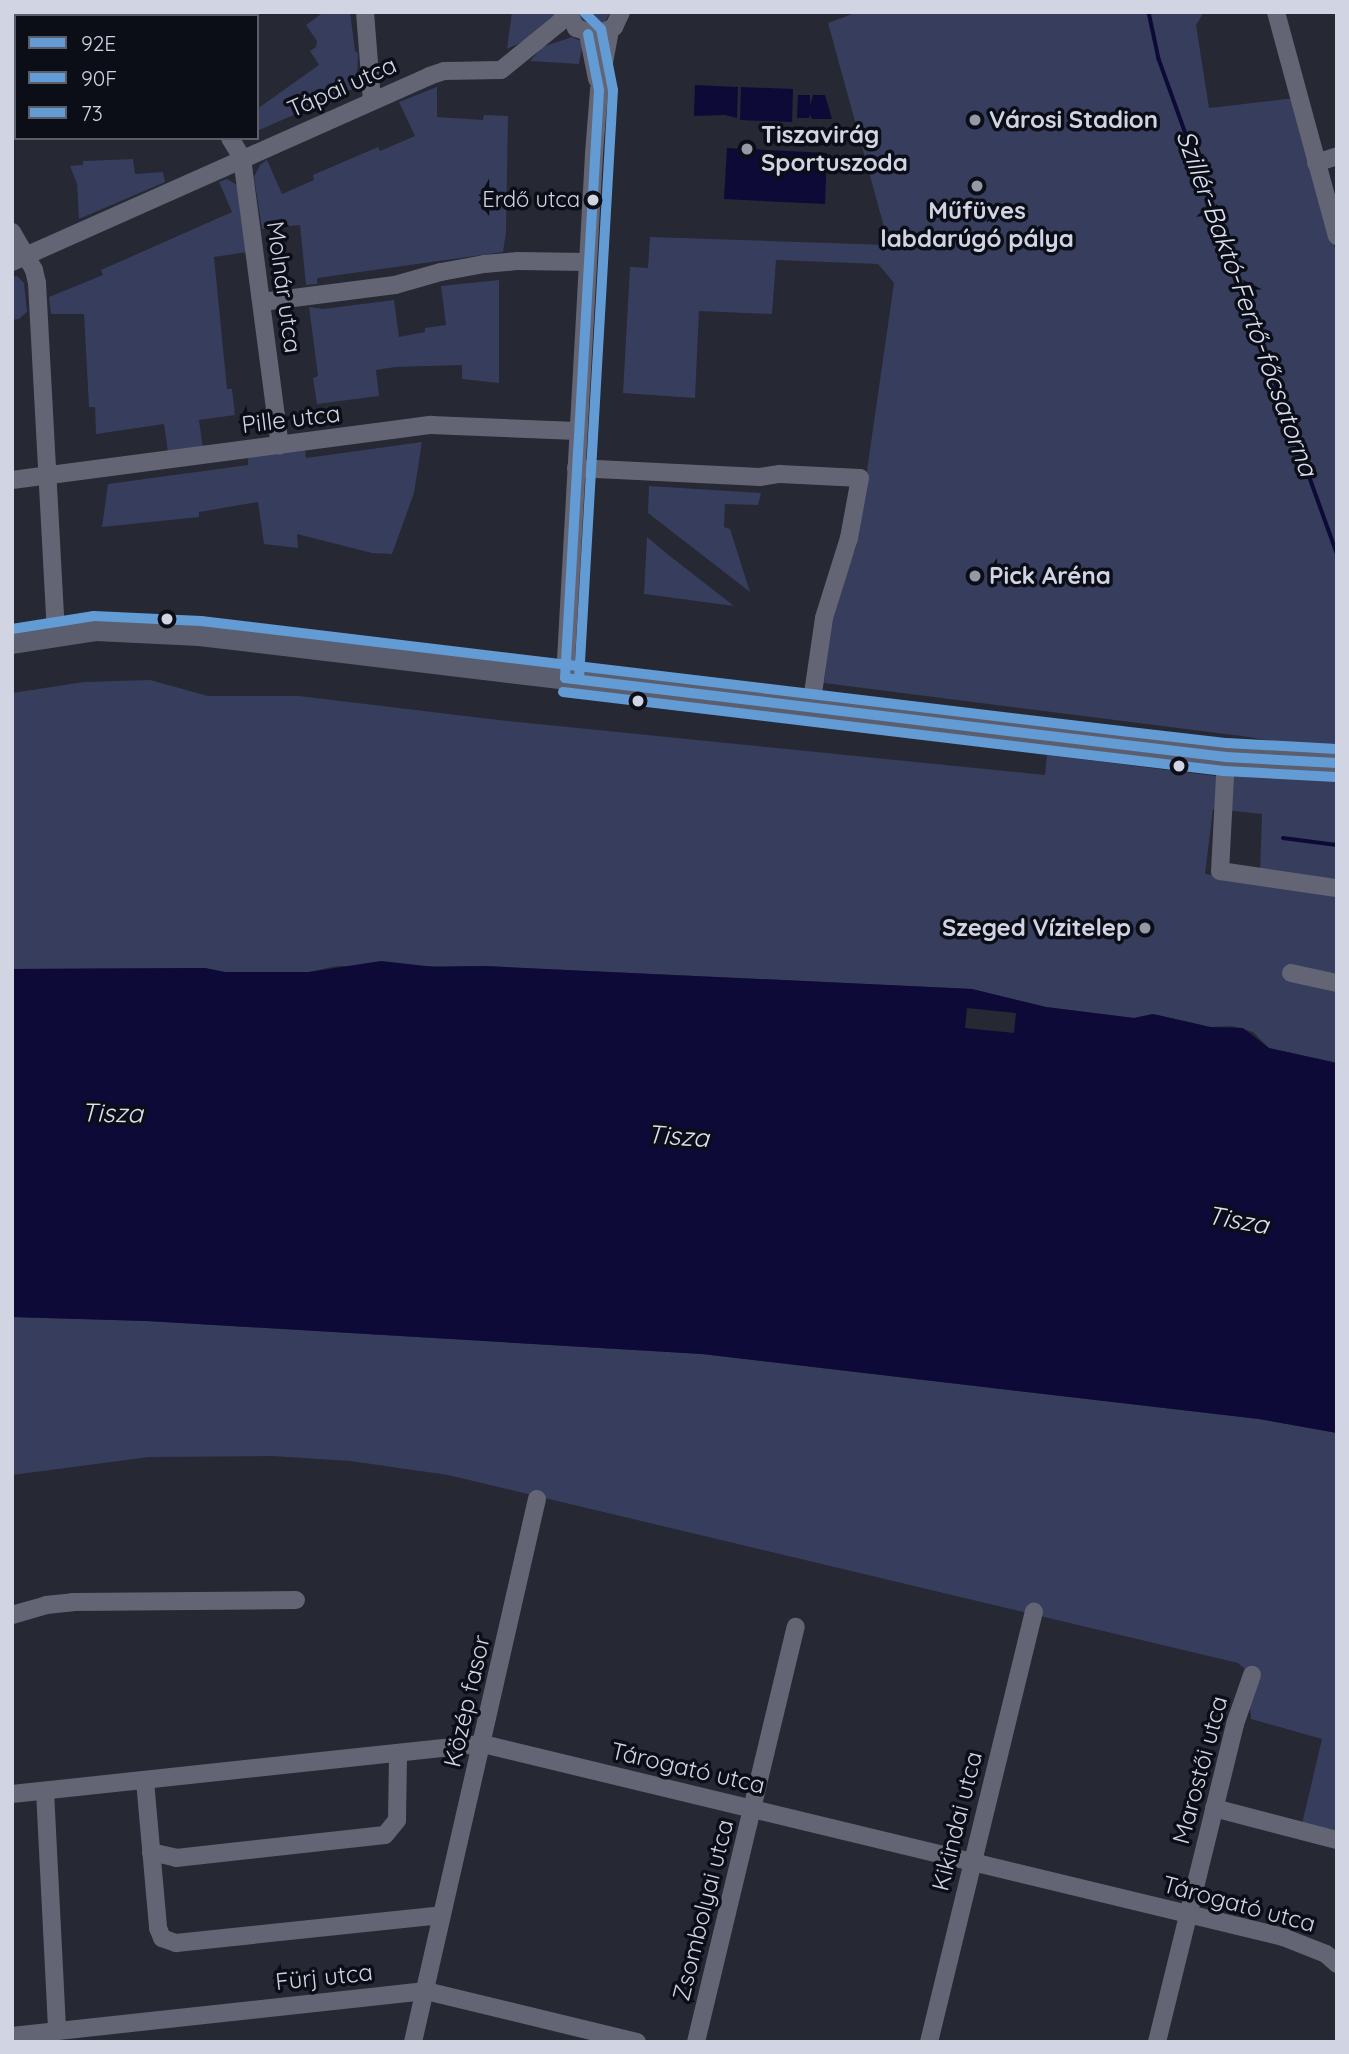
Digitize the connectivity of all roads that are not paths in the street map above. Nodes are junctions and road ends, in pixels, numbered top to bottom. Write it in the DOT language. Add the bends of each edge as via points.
graph roads {
  1 [pos="365,12"];
  2 [pos="568,12"];
  3 [pos="621,12"];
  4 [pos="1276,12"];
  5 [pos="610,30"];
  6 [pos="585,33"];
  7 [pos="537,42"];
  8 [pos="599,90"];
  9 [pos="372,101"];
  10 [pos="231,140"];
  11 [pos="1337,156"];
  12 [pos="242,158"];
  13 [pos="1316,163"];
  14 [pos="12,232"];
  15 [pos="1337,236"];
  16 [pos="20,259"];
  17 [pos="588,262"];
  18 [pos="262,302"];
  19 [pos="577,431"];
  20 [pos="281,446"];
  21 [pos="576,468"];
  22 [pos="49,475"];
  23 [pos="12,480"];
  24 [pos="55,635"];
  25 [pos="12,643"];
  26 [pos="565,678"];
  27 [pos="811,707"];
  28 [pos="1226,757"];
  29 [pos="1337,763"];
  30 [pos="1337,888"];
  31 [pos="1291,973"];
  32 [pos="1337,983"];
  33 [pos="537,1499"];
  34 [pos="296,1600"];
  35 [pos="1034,1612"];
  36 [pos="12,1615"];
  37 [pos="796,1627"];
  38 [pos="1252,1675"];
  39 [pos="483,1744"];
  40 [pos="398,1754"];
  41 [pos="145,1780"];
  42 [pos="44,1791"];
  43 [pos="12,1794"];
  44 [pos="753,1808"];
  45 [pos="1214,1808"];
  46 [pos="1337,1840"];
  47 [pos="151,1852"];
  48 [pos="972,1861"];
  49 [pos="442,1914"];
  50 [pos="1187,1914"];
  51 [pos="1337,1964"];
  52 [pos="426,1991"];
  53 [pos="57,2030"];
  54 [pos="12,2036"];
  55 [pos="414,2042"];
  56 [pos="637,2042"];
  57 [pos="696,2042"];
  58 [pos="929,2042"];
  59 [pos="1157,2042"];
  1 -- 9 [label="street"];
  2 -- 6 [label="street"];
  2 -- 7 [label="street, Tápai utca"];
  3 -- 5 [label="street"];
  4 -- 13 [label="street"];
  5 -- 6 [label="street, Tápai utca"];
  5 -- 8 [label="street"];
  6 -- 7 [label="street, Tápai utca"];
  6 -- 8 [label="street"];
  7 -- 9 [label="street, Tápai utca" via="501,70 444,71"];
  8 -- 17 [label="street"];
  9 -- 12 [label="street, Tápai utca"];
  10 -- 12 [label="street, Molnár utca"];
  11 -- 13 [label="street"];
  12 -- 16 [label="street, Tápai utca"];
  12 -- 18 [label="street, Molnár utca"];
  13 -- 15 [label="street"];
  14 -- 16 [label="street"];
  16 -- 22 [label="street" via="34,270 37,283"];
  17 -- 18 [label="street" via="484,264 396,285"];
  17 -- 19 [label="street"];
  18 -- 20 [label="street, Molnár utca"];
  19 -- 20 [label="street, Pille utca" via="431,425"];
  19 -- 21 [label="street"];
  20 -- 22 [label="street, Pille utca"];
  21 -- 26 [label="street"];
  21 -- 27 [label="street" via="860,478 849,538 824,618"];
  22 -- 23 [label="street, Pille utca"];
  22 -- 24 [label="street"];
  24 -- 25 [label="main road"];
  24 -- 26 [label="main road" via="119,629 199,635"];
  26 -- 27 [label="main road"];
  27 -- 28 [label="main road"];
  28 -- 29 [label="main road"];
  28 -- 30 [label="street" via="1220,872"];
  31 -- 32 [label="street"];
  33 -- 39 [label="street, Közép fasor"];
  34 -- 36 [label="street" via="73,1602"];
  35 -- 48 [label="street, Kikindai utca"];
  37 -- 44 [label="street, Zsombolyai utca"];
  38 -- 45 [label="street, Marostői utca"];
  39 -- 40 [label="street, Tárogató utca"];
  39 -- 44 [label="street, Tárogató utca"];
  39 -- 49 [label="street, Közép fasor"];
  40 -- 41 [label="street, Tárogató utca"];
  40 -- 47 [label="street" via="397,1820 385,1835 176,1858"];
  41 -- 42 [label="street, Tárogató utca"];
  41 -- 47 [label="street"];
  42 -- 43 [label="street, Tárogató utca"];
  42 -- 53 [label="street"];
  44 -- 48 [label="street, Tárogató utca"];
  44 -- 57 [label="street, Zsombolyai utca"];
  45 -- 46 [label="street"];
  45 -- 50 [label="street, Marostői utca"];
  47 -- 49 [label="street" via="158,1928 162,1938 176,1943"];
  48 -- 50 [label="street, Tárogató utca"];
  48 -- 58 [label="street, Kikindai utca"];
  49 -- 52 [label="street, Közép fasor"];
  50 -- 51 [label="street, Tárogató utca" via="1306,1944"];
  50 -- 59 [label="street, Marostői utca"];
  52 -- 53 [label="street, Fürj utca"];
  52 -- 55 [label="street, Közép fasor"];
  52 -- 56 [label="street, Fürj utca"];
  53 -- 54 [label="street, Fürj utca"];
}
